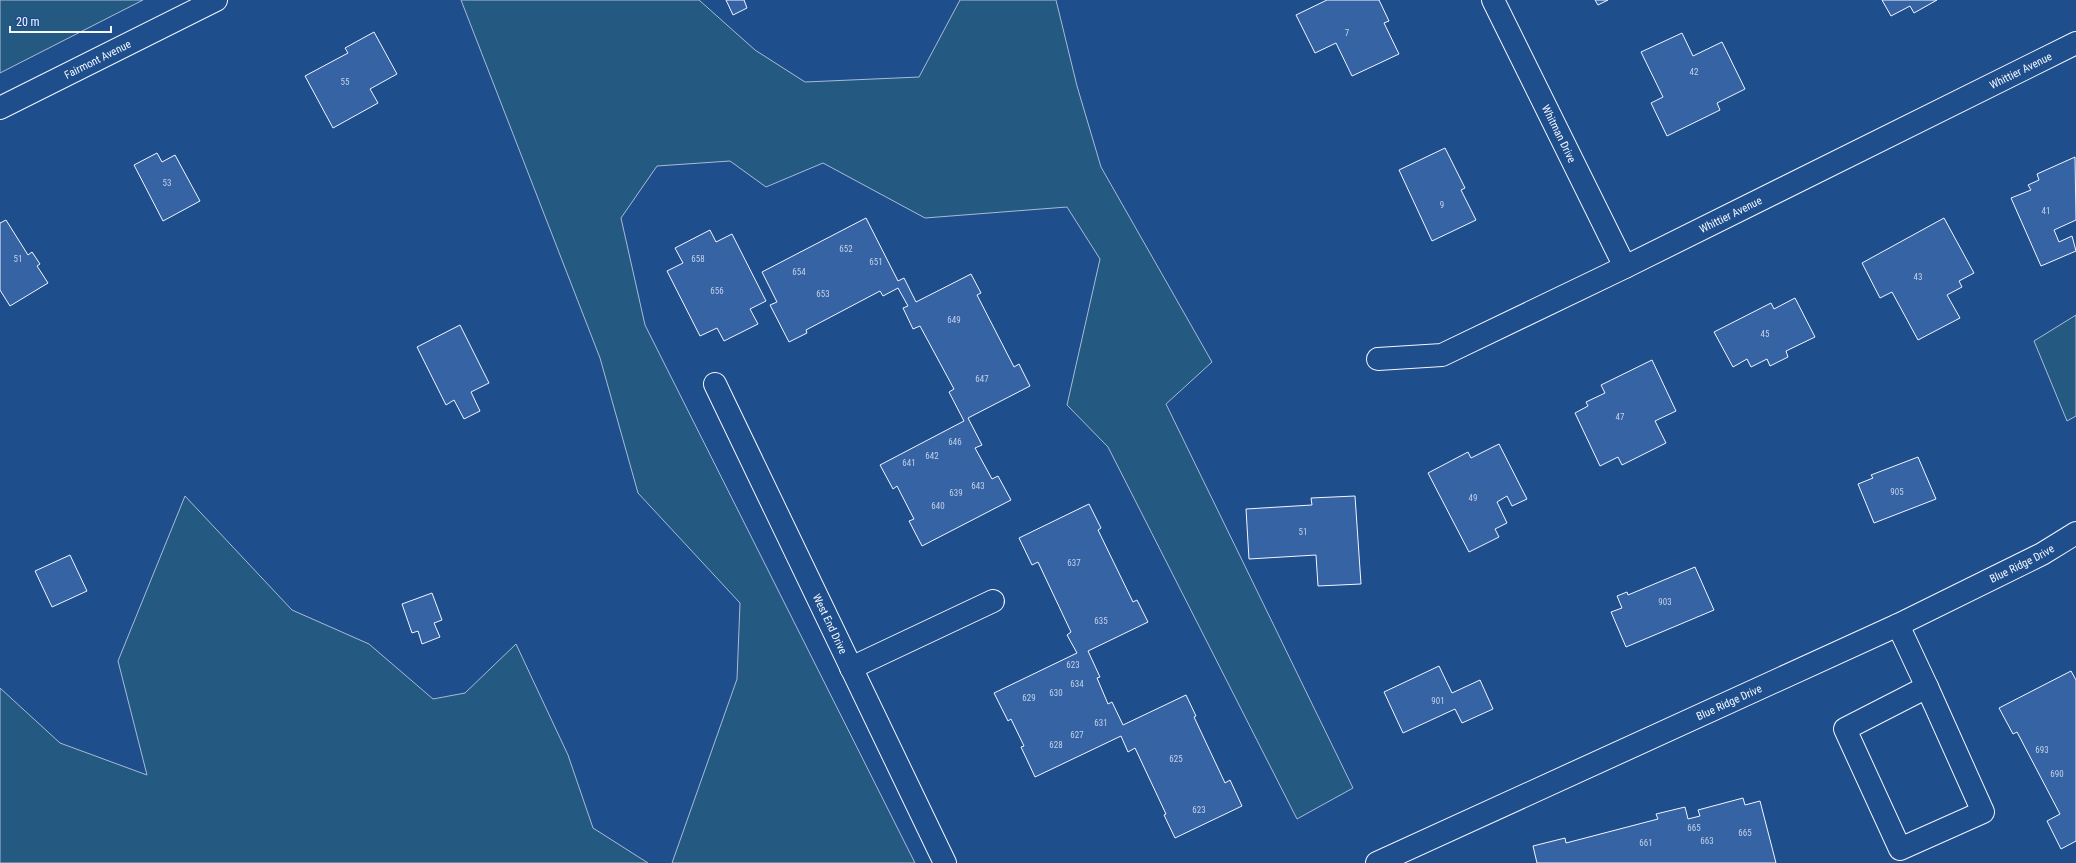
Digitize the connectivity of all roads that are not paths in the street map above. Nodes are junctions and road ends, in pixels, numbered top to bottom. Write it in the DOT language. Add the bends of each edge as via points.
graph roads {
  1 [pos="216,0"];
  2 [pos="1493,0"];
  3 [pos="2076,43"];
  4 [pos="0,108"];
  5 [pos="1625,267"];
  6 [pos="1378,359"];
  7 [pos="715,384"];
  8 [pos="2076,533"];
  9 [pos="993,602"];
  10 [pos="1898,625"];
  11 [pos="851,668"];
  12 [pos="1927,688"];
  13 [pos="945,863"];
  14 [pos="1377,863"];
  1 -- 4 [label="street, Fairmont Avenue"];
  2 -- 5 [label="street, Whitman Drive"];
  3 -- 5 [label="street, Whittier Avenue"];
  5 -- 6 [label="street, Whittier Avenue" via="1442,355"];
  7 -- 11 [label="street, West End Drive"];
  8 -- 10 [label="street, Blue Ridge Drive" via="2042,554"];
  9 -- 11 [label="street"];
  10 -- 12 [label="street"];
  10 -- 14 [label="street, Blue Ridge Drive"];
  11 -- 13 [label="street, West End Drive"];
  12 -- 12 [label="street" via="1983,812 1900,849 1845,729"];
}
